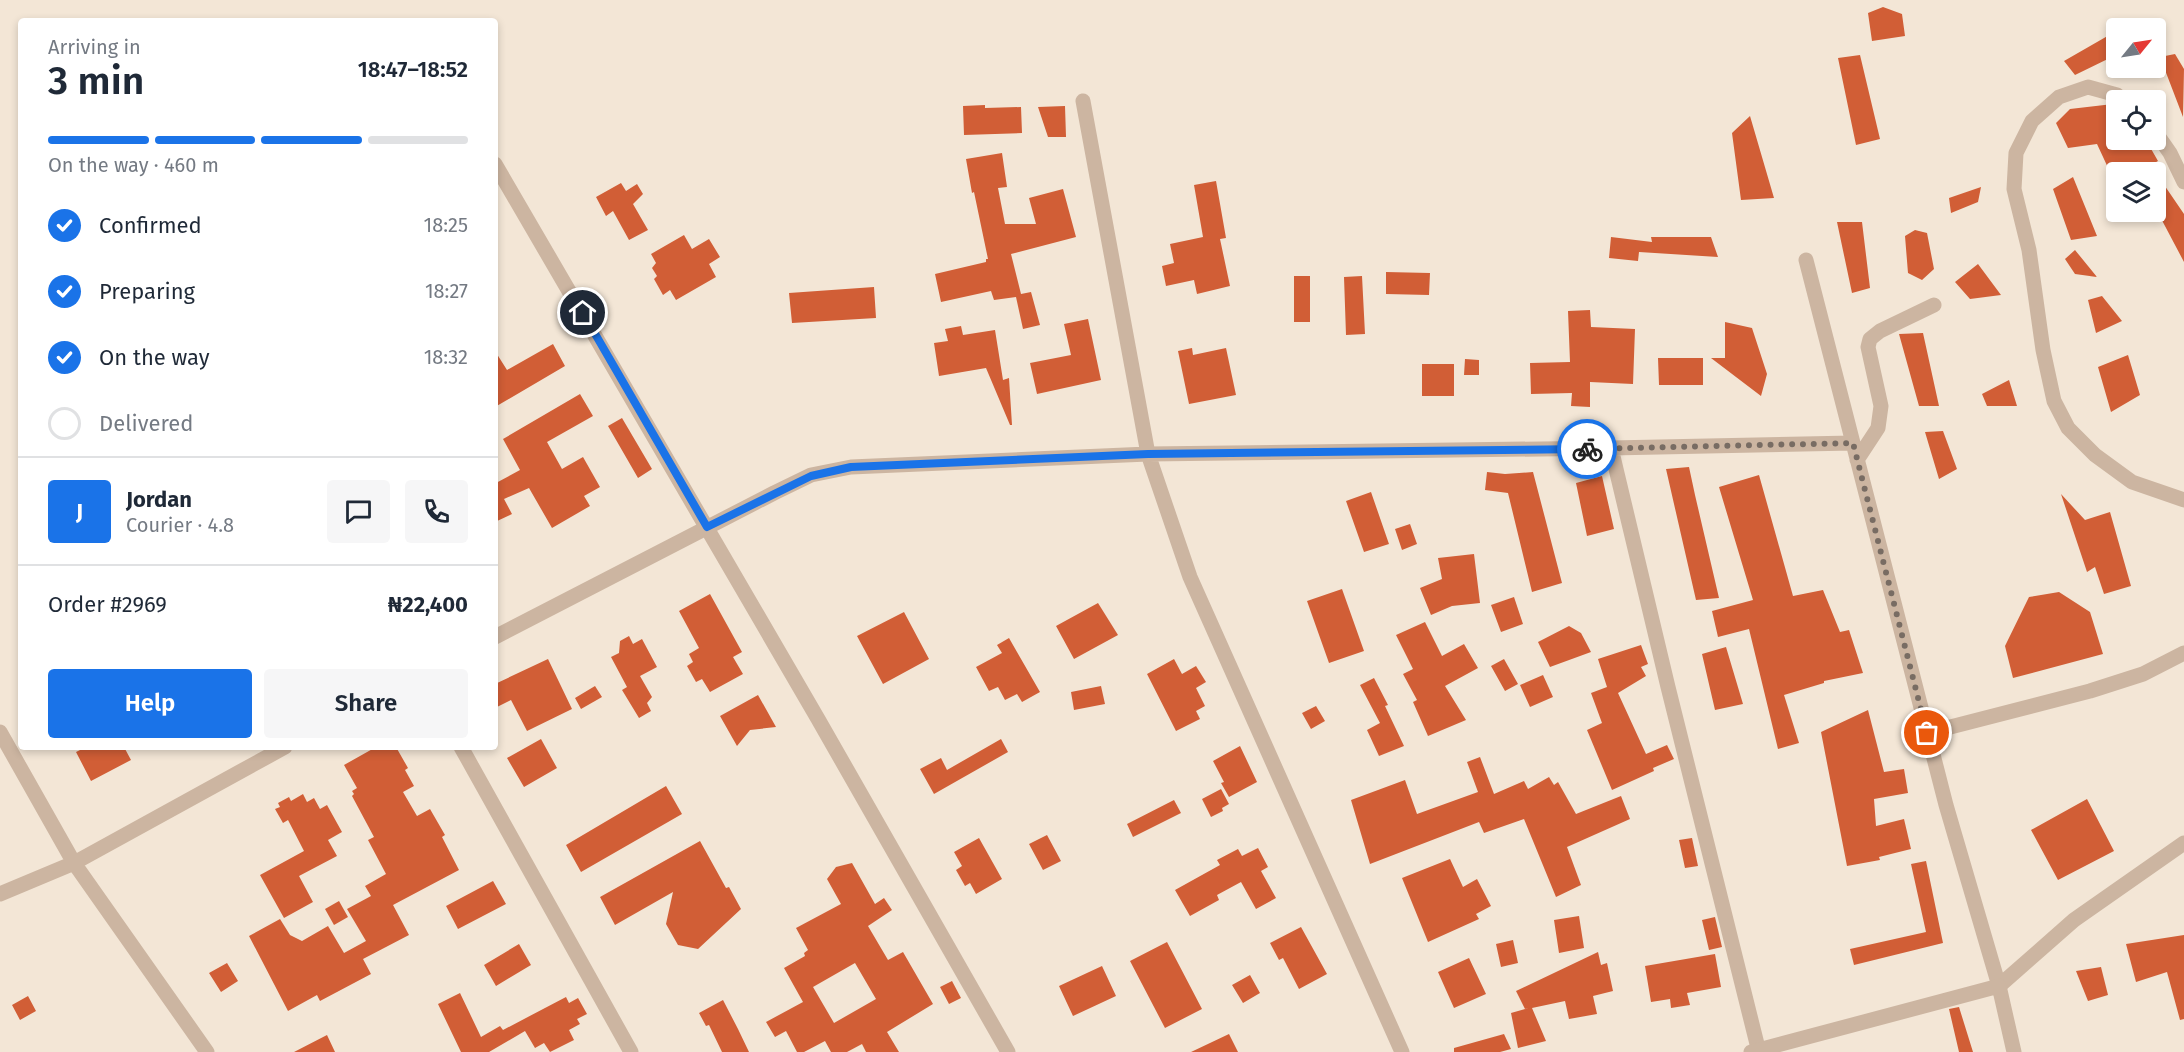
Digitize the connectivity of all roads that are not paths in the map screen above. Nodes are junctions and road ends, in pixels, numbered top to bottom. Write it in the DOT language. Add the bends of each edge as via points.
graph roads {
  1 [pos="2106,92"];
  2 [pos="1083,101"];
  3 [pos="2166,147"];
  4 [pos="498,169"];
  5 [pos="2184,182"];
  6 [pos="1806,260"];
  7 [pos="1934,305"];
  8 [pos="1853,443"];
  9 [pos="1611,448"];
  10 [pos="1148,454"];
  11 [pos="1857,460"];
  12 [pos="2184,500"];
  13 [pos="707,527"];
  14 [pos="498,635"];
  15 [pos="2184,653"];
  16 [pos="0,732"];
  17 [pos="1927,733"];
  18 [pos="280,750"];
  19 [pos="463,750"];
  20 [pos="2184,843"];
  21 [pos="74,863"];
  22 [pos="0,894"];
  23 [pos="1999,986"];
  24 [pos="1756,1051"];
  25 [pos="207,1052"];
  26 [pos="631,1052"];
  27 [pos="1008,1052"];
  28 [pos="1402,1052"];
  29 [pos="2014,1052"];
  1 -- 12 [label="street" via="2088,87 2059,97 2032,121 2016,153 2014,189 2043,350 2054,401 2068,428 2095,455 2132,482"];
  2 -- 10 [label="street"];
  3 -- 5 [label="street"];
  4 -- 13 [label="street"];
  6 -- 8 [label="street"];
  7 -- 11 [label="street" via="1870,339 1881,406 1878,428"];
  8 -- 9 [label="street"];
  8 -- 11 [label="street"];
  9 -- 10 [label="street"];
  9 -- 24 [label="street"];
  10 -- 13 [label="street" via="851,467 811,476"];
  10 -- 28 [label="street" via="1190,577"];
  11 -- 17 [label="street"];
  13 -- 14 [label="street"];
  13 -- 27 [label="street"];
  15 -- 17 [label="street" via="2143,674 2090,691"];
  16 -- 21 [label="street"];
  17 -- 23 [label="street"];
  18 -- 21 [label="street"];
  19 -- 26 [label="street"];
  20 -- 23 [label="street" via="2074,920"];
  21 -- 22 [label="street"];
  21 -- 25 [label="street"];
  23 -- 24 [label="street"];
  23 -- 29 [label="street"];
}
